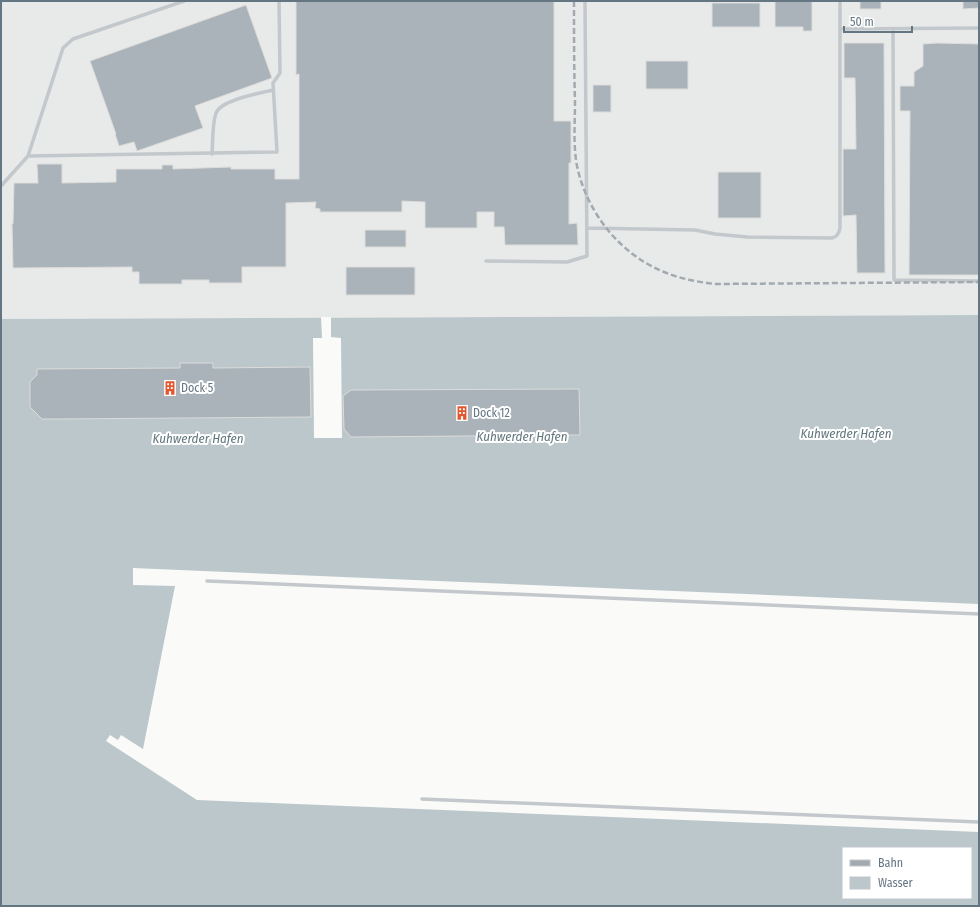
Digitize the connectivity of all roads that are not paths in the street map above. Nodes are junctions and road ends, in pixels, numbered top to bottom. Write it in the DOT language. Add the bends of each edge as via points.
graph roads {
  1 [pos="184,1"];
  2 [pos="279,1"];
  3 [pos="585,1"];
  4 [pos="840,1"];
  5 [pos="979,28"];
  6 [pos="893,29"];
  7 [pos="840,30"];
  8 [pos="273,90"];
  9 [pos="212,154"];
  10 [pos="28,156"];
  11 [pos="1,186"];
  12 [pos="587,228"];
  13 [pos="486,261"];
  14 [pos="979,281"];
  15 [pos="207,581"];
  16 [pos="979,614"];
  17 [pos="422,799"];
  18 [pos="979,822"];
  1 -- 10 [label="lane" via="73,39 63,48"];
  2 -- 8 [label="lane" via="280,73 273,83"];
  3 -- 12 [label="lane"];
  4 -- 7 [label="lane"];
  5 -- 6 [label="lane"];
  6 -- 7 [label="lane"];
  6 -- 14 [label="lane" via="894,280"];
  7 -- 12 [label="lane" via="840,228 836,237 747,237 695,230"];
  8 -- 9 [label="lane" via="219,108 214,119"];
  8 -- 9 [label="lane" via="277,152"];
  9 -- 10 [label="lane"];
  10 -- 11 [label="lane"];
  12 -- 13 [label="lane" via="587,256 580,259 567,262"];
  15 -- 16 [label="lane"];
  17 -- 18 [label="lane"];
}
